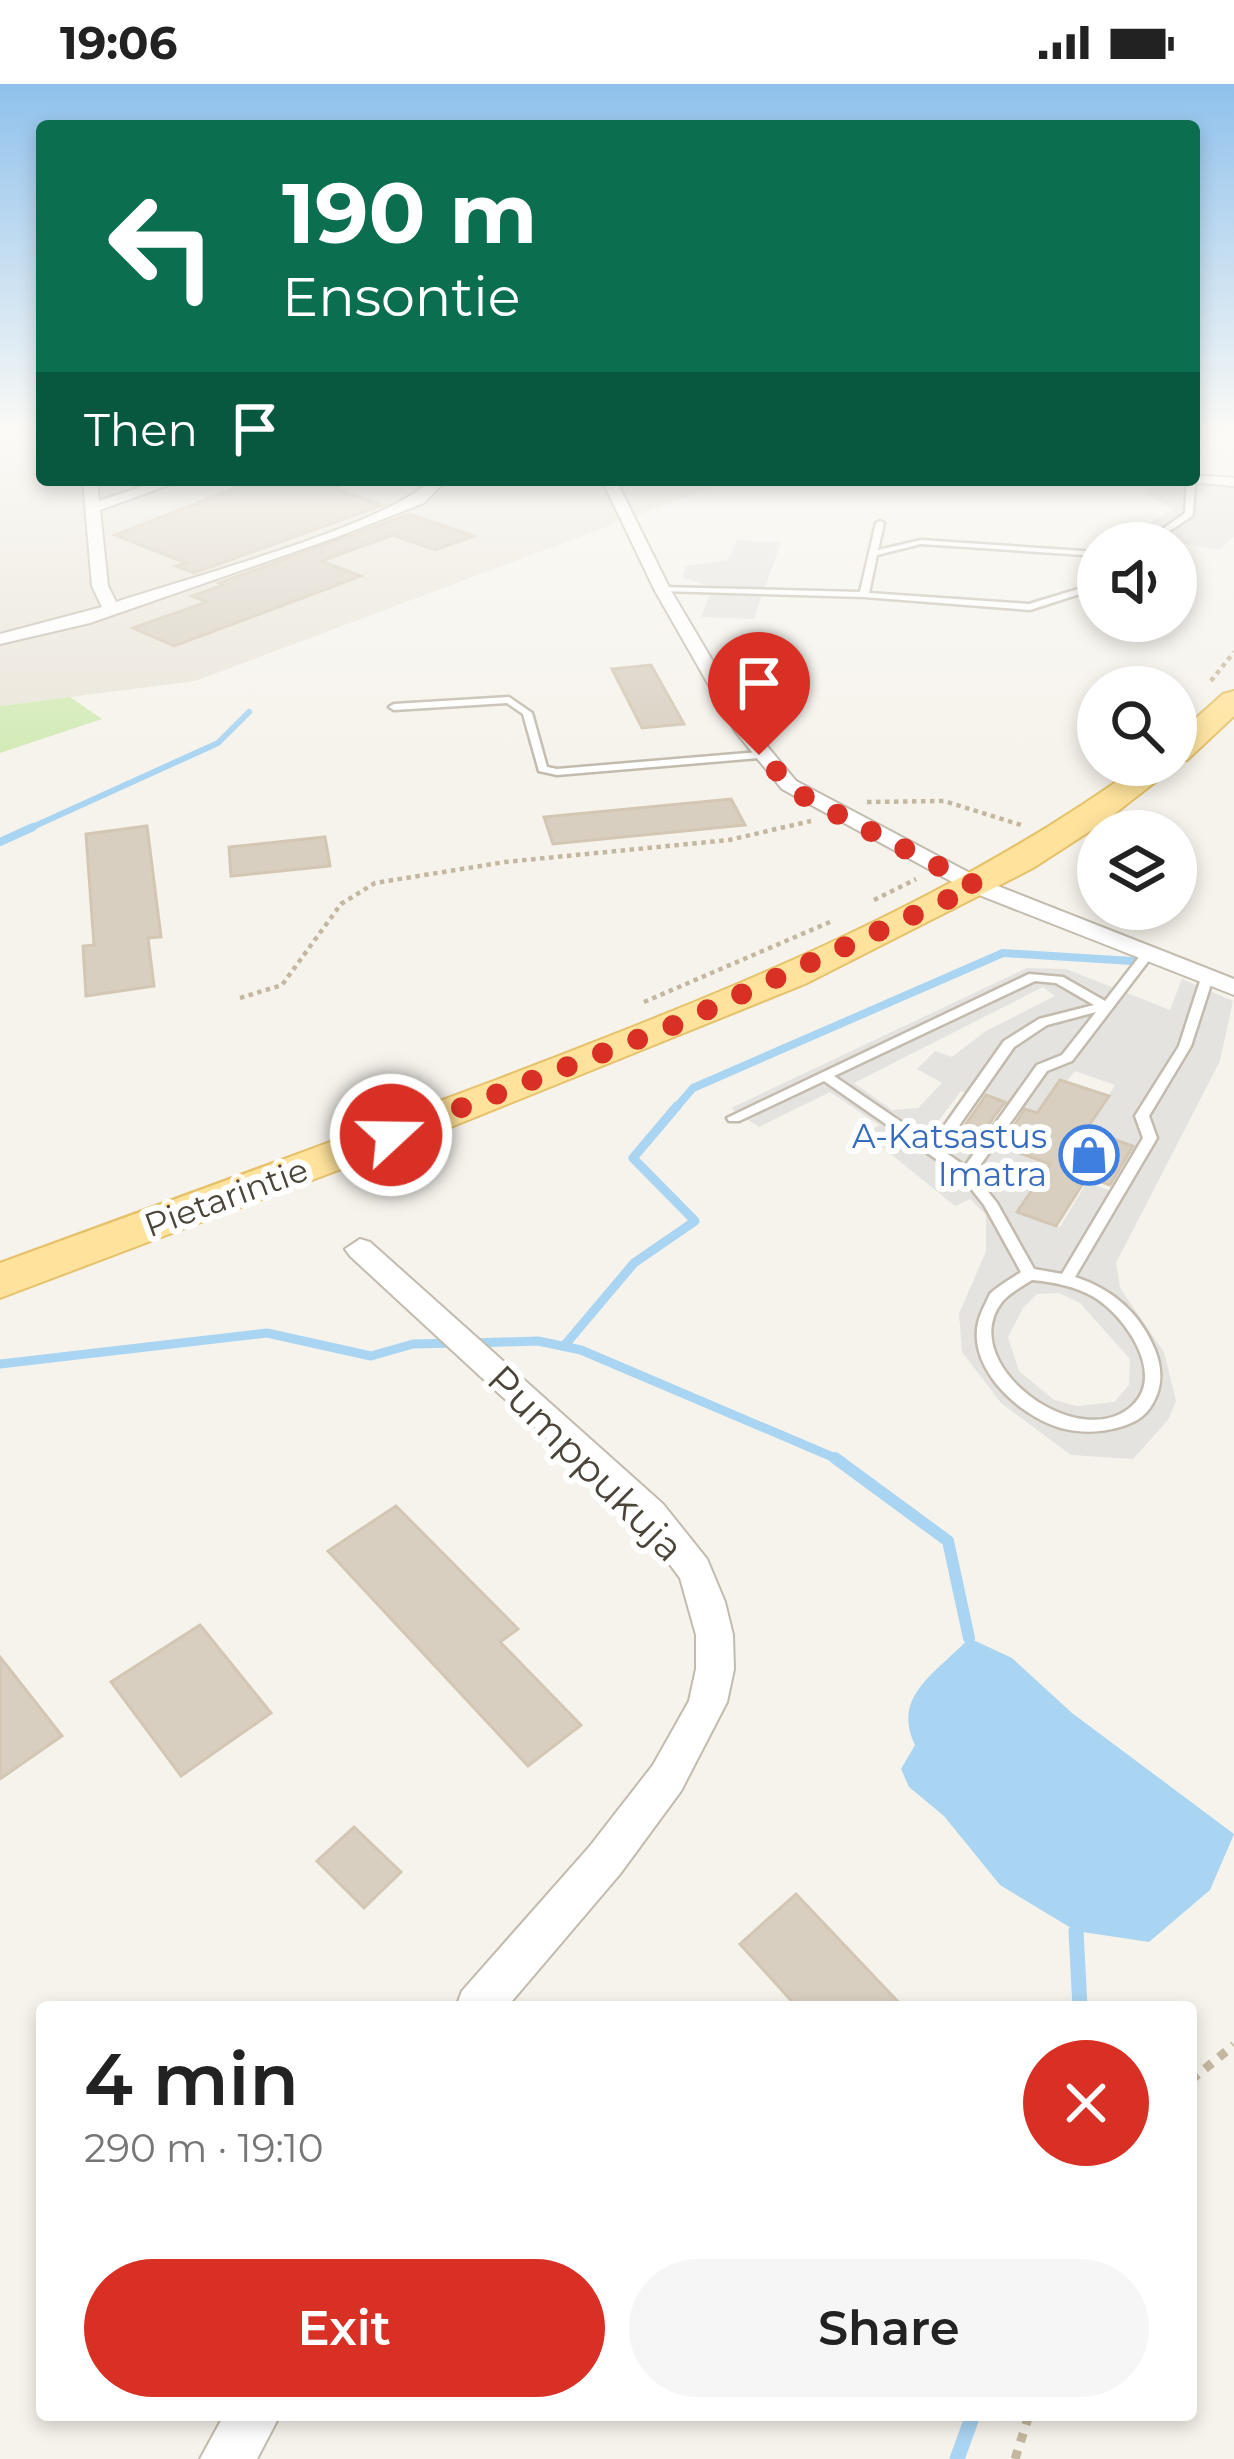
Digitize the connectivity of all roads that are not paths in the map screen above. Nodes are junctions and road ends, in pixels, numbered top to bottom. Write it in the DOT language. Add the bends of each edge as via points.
graph roads {
  1 [pos="98,542"];
  2 [pos="305,542"];
  3 [pos="639,542"];
  4 [pos="876,542"];
  5 [pos="873,553"];
  6 [pos="1077,553"];
  7 [pos="662,589"];
  8 [pos="1077,592"];
  9 [pos="864,596"];
  10 [pos="110,608"];
  11 [pos="0,639"];
  12 [pos="1234,700"];
  13 [pos="394,707"];
  14 [pos="1197,734"];
  15 [pos="759,755"];
  16 [pos="1129,786"];
  17 [pos="977,886"];
  18 [pos="1147,955"];
  19 [pos="1207,978"];
  20 [pos="1234,988"];
  21 [pos="1105,1006"];
  22 [pos="824,1075"];
  23 [pos="734,1118"];
  24 [pos="934,1151"];
  25 [pos="967,1174"];
  26 [pos="360,1249"];
  27 [pos="1030,1274"];
  28 [pos="1066,1278"];
  29 [pos="0,1281"];
  30 [pos="483,2001"];
  31 [pos="250,2421"];
  32 [pos="227,2459"];
  1 -- 10 [label="street"];
  2 -- 10 [label="street"];
  3 -- 7 [label="street"];
  4 -- 5 [label="lane"];
  5 -- 6 [label="lane" via="921,542"];
  5 -- 9 [label="lane"];
  7 -- 9 [label="lane"];
  7 -- 15 [label="street"];
  8 -- 9 [label="lane" via="1030,608"];
  10 -- 11 [label="street"];
  12 -- 14 [label="main road"];
  13 -- 15 [label="lane" via="509,700 527,713 543,769 557,772"];
  15 -- 17 [label="street" via="806,798"];
  16 -- 17 [label="main road, Pietarintie"];
  17 -- 18 [label="street"];
  17 -- 29 [label="main road, Pietarintie" via="672,1026"];
  18 -- 19 [label="street"];
  18 -- 21 [label="lane"];
  19 -- 20 [label="street"];
  19 -- 28 [label="lane" via="1185,1046 1142,1116 1150,1138"];
  21 -- 22 [label="lane" via="1059,980 1033,976"];
  21 -- 24 [label="lane" via="1042,1022 1009,1044"];
  21 -- 25 [label="lane" via="1067,1058 1042,1068"];
  22 -- 23 [label="lane"];
  22 -- 24 [label="lane"];
  24 -- 25 [label="lane"];
  25 -- 27 [label="lane"];
  26 -- 30 [label="street, Pumppukuja" via="676,1544 711,1616 717,1655 691,1738"];
  27 -- 28 [label="lane"];
  27 -- 28 [label="lane" via="1001,1287 985,1312 983,1344 996,1374 1050,1417 1110,1427 1134,1415 1155,1372 1131,1319"];
  31 -- 32 [label="street"];
}
